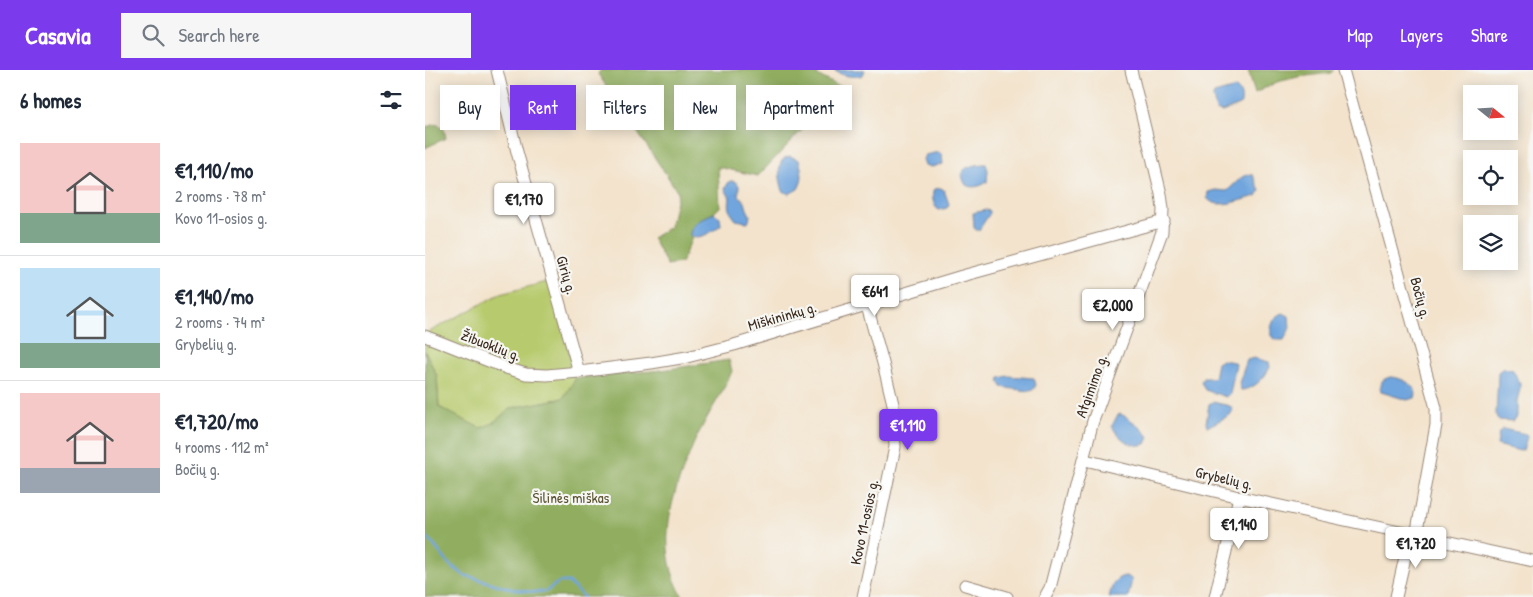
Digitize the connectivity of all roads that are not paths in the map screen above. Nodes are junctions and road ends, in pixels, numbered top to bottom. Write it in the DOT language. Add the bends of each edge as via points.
graph roads {
  1 [pos="497,70"];
  2 [pos="1131,70"];
  3 [pos="1343,70"];
  4 [pos="1164,221"];
  5 [pos="867,306"];
  6 [pos="425,336"];
  7 [pos="579,372"];
  8 [pos="1085,460"];
  9 [pos="1239,497"];
  10 [pos="1413,536"];
  11 [pos="1533,561"];
  12 [pos="965,585"];
  13 [pos="863,597"];
  14 [pos="1007,597"];
  15 [pos="1045,597"];
  16 [pos="1215,597"];
  17 [pos="1396,597"];
  1 -- 7 [label="street, Girių g."];
  2 -- 4 [label="street, Atgimimo g." via="1161,194"];
  3 -- 10 [label="street, Bočių g." via="1436,408 1437,425"];
  4 -- 5 [label="street, Miškininkų g." via="962,276"];
  4 -- 8 [label="street, Atgimimo g." via="1093,421"];
  5 -- 7 [label="street, Miškininkų g." via="687,357"];
  5 -- 13 [label="street, Kovo 11-osios g." via="893,404 895,447"];
  6 -- 7 [label="street, Žibuoklių g." via="526,374"];
  8 -- 9 [label="street, Grybelių g."];
  8 -- 15 [label="street, Atgimimo g."];
  9 -- 10 [label="street, Grybelių g."];
  9 -- 16 [label="street"];
  10 -- 11 [label="street, Grybelių g."];
  10 -- 17 [label="street, Bočių g."];
  12 -- 14 [label="street"];
}
